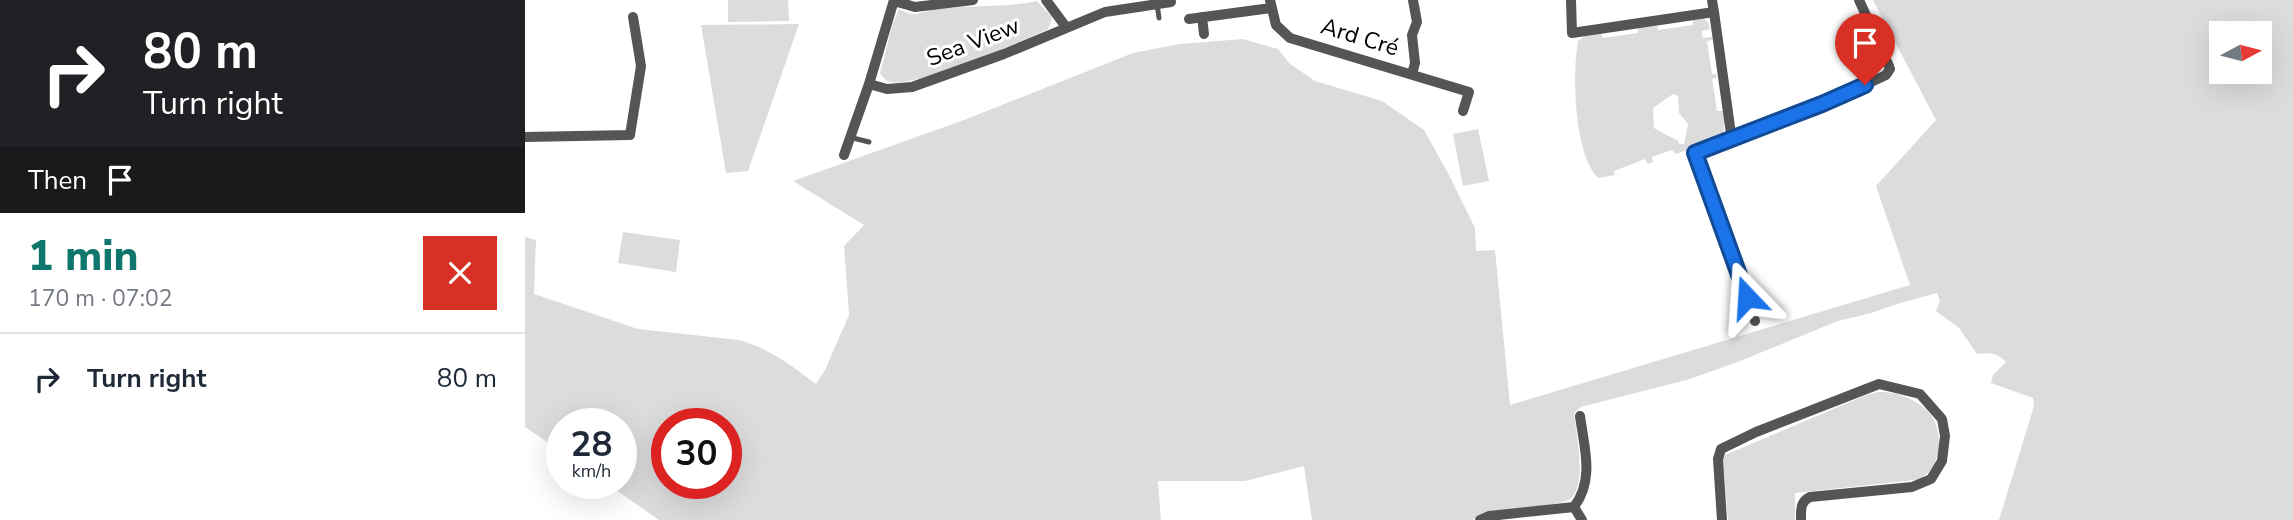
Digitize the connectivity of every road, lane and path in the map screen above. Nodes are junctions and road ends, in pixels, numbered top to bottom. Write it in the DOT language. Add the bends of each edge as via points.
graph roads {
  1 [pos="974,0"];
  2 [pos="1047,0"];
  3 [pos="1413,0"];
  4 [pos="1571,0"];
  5 [pos="1712,0"];
  6 [pos="1859,0"];
  7 [pos="894,1"];
  8 [pos="1171,2"];
  9 [pos="1157,3"];
  10 [pos="1270,4"];
  11 [pos="1714,12"];
  12 [pos="633,17"];
  13 [pos="1202,17"];
  14 [pos="1159,18"];
  15 [pos="1189,19"];
  16 [pos="1066,27"];
  17 [pos="1204,34"];
  18 [pos="1412,74"];
  19 [pos="869,84"];
  20 [pos="1463,111"];
  21 [pos="849,136"];
  22 [pos="525,137"];
  23 [pos="1732,141"];
  24 [pos="869,142"];
  25 [pos="844,155"];
  26 [pos="1755,321"];
  27 [pos="1580,416"];
  28 [pos="1574,507"];
  29 [pos="1480,520"];
  30 [pos="1582,520"];
  31 [pos="1722,520"];
  32 [pos="1801,520"];
  1 -- 7 [label="street" via="915,7"];
  2 -- 16 [label="street"];
  3 -- 18 [label="street, Ard Cré" via="1417,22 1412,35"];
  4 -- 11 [label="street" via="1572,33"];
  5 -- 11 [label="street"];
  6 -- 23 [label="street" via="1889,66 1886,75"];
  7 -- 19 [label="street"];
  8 -- 9 [label="street, Sea View"];
  9 -- 14 [label="lane"];
  9 -- 16 [label="street, Sea View" via="1111,10"];
  10 -- 13 [label="street, Ard Cré"];
  10 -- 18 [label="street, Ard Cré" via="1276,25 1290,38"];
  11 -- 23 [label="street"];
  12 -- 22 [label="street" via="641,66 630,135"];
  13 -- 15 [label="street, Ard Cré"];
  13 -- 17 [label="street"];
  16 -- 19 [label="street, Sea View" via="916,85 891,89"];
  18 -- 20 [label="street, Ard Cré" via="1469,92"];
  19 -- 21 [label="street"];
  21 -- 24 [label="lane"];
  21 -- 25 [label="street"];
  23 -- 26 [label="street" via="1695,153"];
  27 -- 28 [label="street" via="1587,476"];
  28 -- 29 [label="street"];
  28 -- 30 [label="street"];
  31 -- 32 [label="street" via="1721,449 1879,384 1920,394 1933,407 1942,419 1945,436 1942,461 1931,479 1912,487 1810,497 1801,506"];
}
